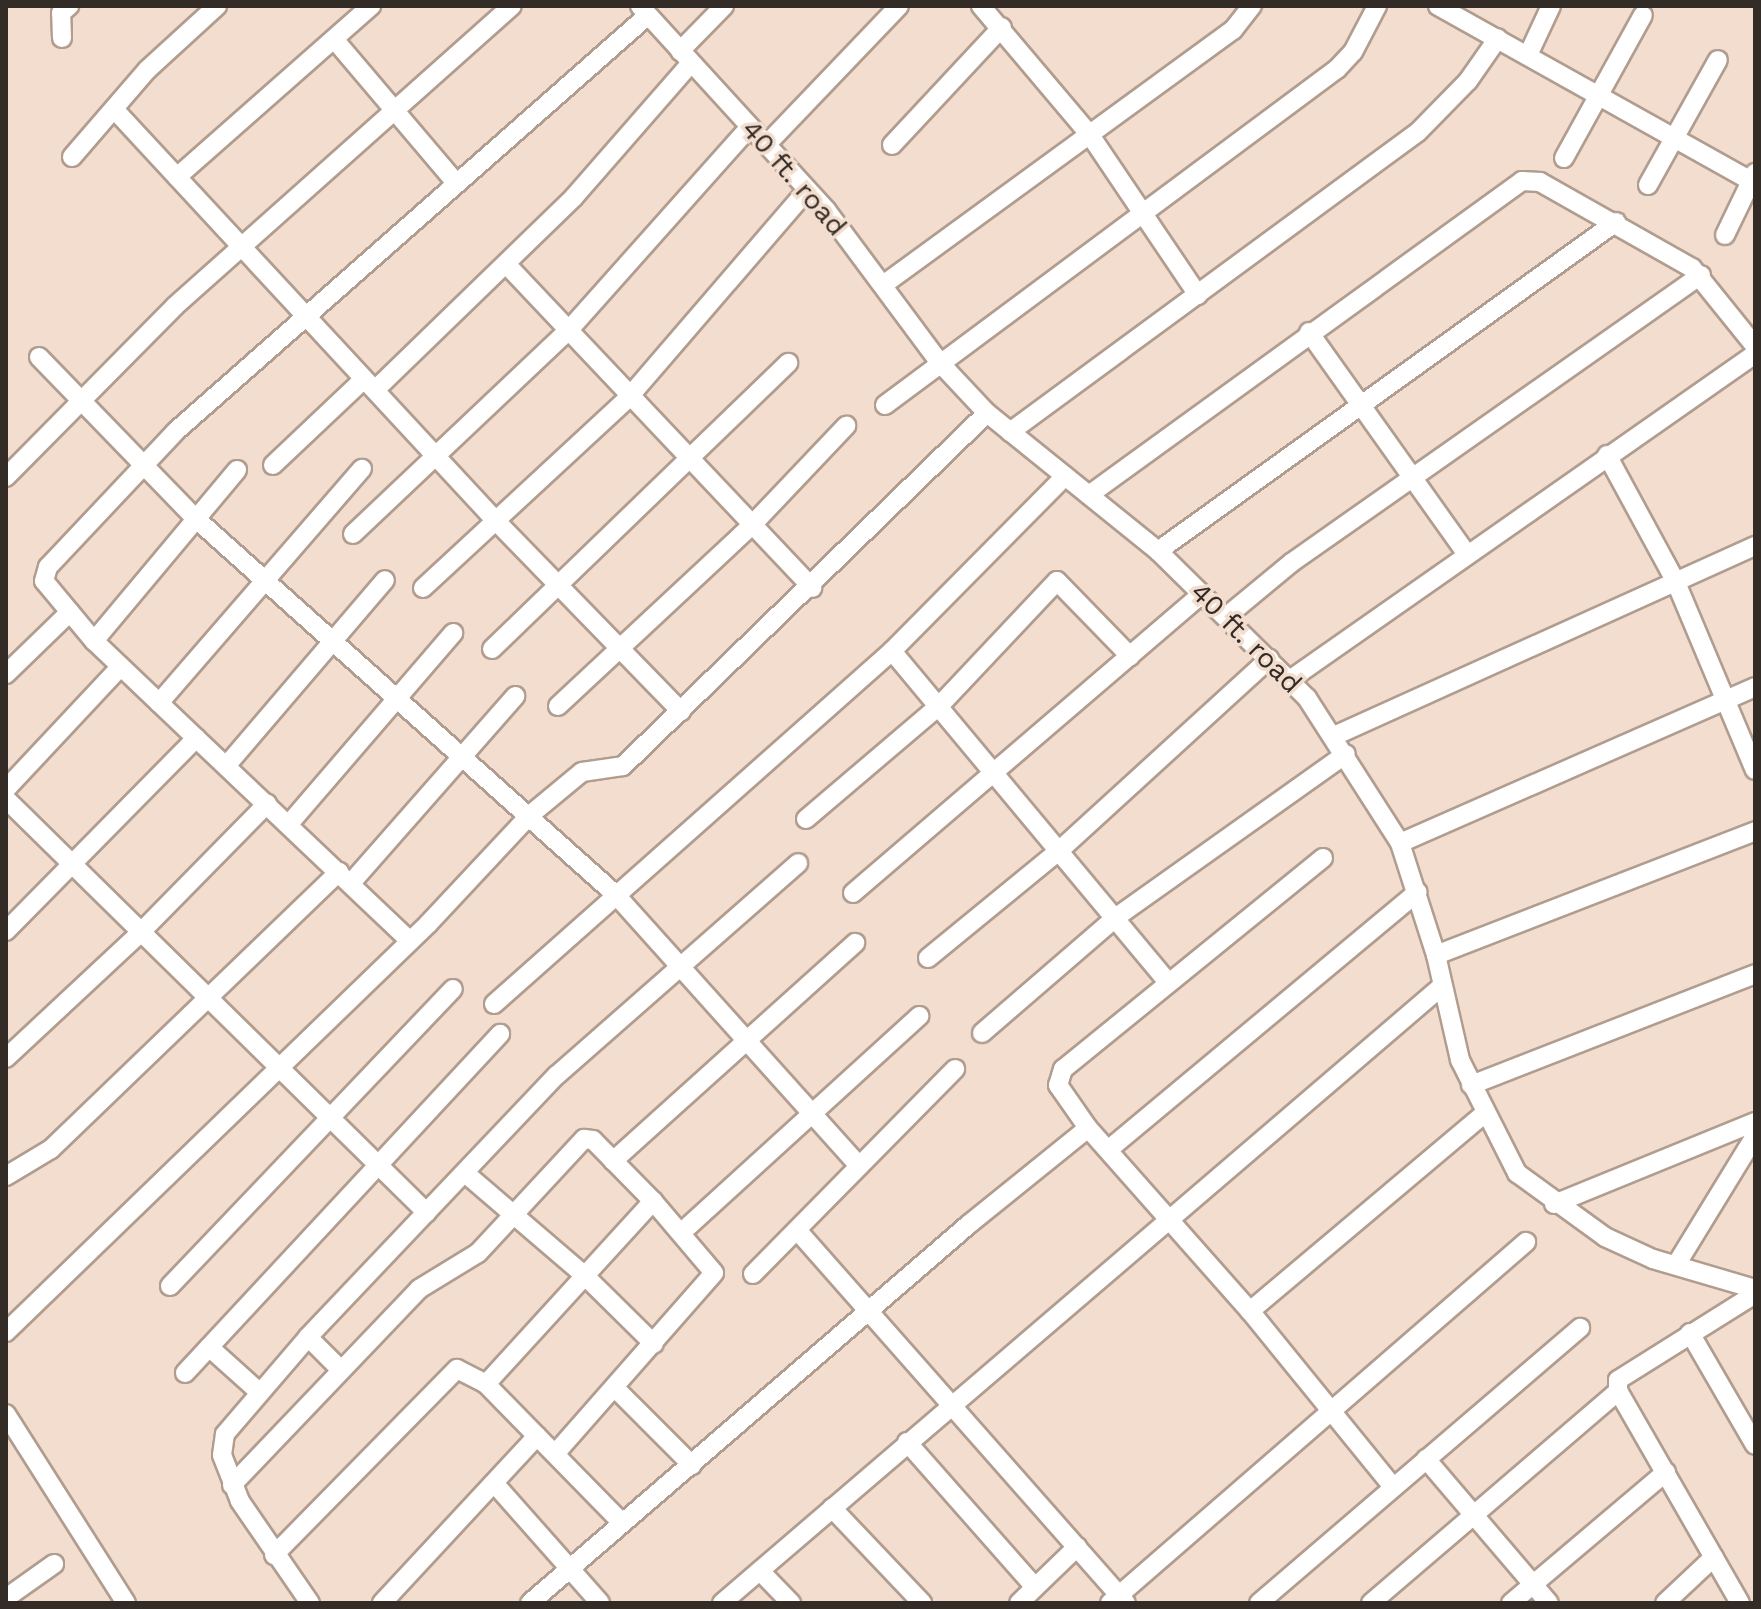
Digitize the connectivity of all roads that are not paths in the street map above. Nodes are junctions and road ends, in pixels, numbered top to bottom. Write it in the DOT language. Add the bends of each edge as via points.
graph roads {
  1 [pos="69,6"];
  2 [pos="217,6"];
  3 [pos="512,6"];
  4 [pos="724,6"];
  5 [pos="899,6"];
  6 [pos="981,6"];
  7 [pos="1252,6"];
  8 [pos="1377,6"];
  9 [pos="1438,6"];
  10 [pos="1551,6"];
  11 [pos="358,10"];
  12 [pos="644,11"];
  13 [pos="1643,15"];
  14 [pos="1002,27"];
  15 [pos="62,38"];
  16 [pos="1498,38"];
  17 [pos="334,39"];
  18 [pos="1529,53"];
  19 [pos="686,57"];
  20 [pos="1718,60"];
  21 [pos="1600,93"];
  22 [pos="114,109"];
  23 [pos="393,110"];
  24 [pos="750,127"];
  25 [pos="1090,135"];
  26 [pos="1675,137"];
  27 [pos="767,144"];
  28 [pos="892,145"];
  29 [pos="72,157"];
  30 [pos="1564,158"];
  31 [pos="177,177"];
  32 [pos="1754,179"];
  33 [pos="456,183"];
  34 [pos="1648,185"];
  35 [pos="807,190"];
  36 [pos="1141,211"];
  37 [pos="1616,222"];
  38 [pos="1725,235"];
  39 [pos="241,248"];
  40 [pos="508,266"];
  41 [pos="1701,275"];
  42 [pos="883,285"];
  43 [pos="1198,295"];
  44 [pos="303,314"];
  45 [pos="568,331"];
  46 [pos="1309,332"];
  47 [pos="1755,346"];
  48 [pos="1755,354"];
  49 [pos="39,357"];
  50 [pos="788,363"];
  51 [pos="940,363"];
  52 [pos="370,385"];
  53 [pos="629,397"];
  54 [pos="78,401"];
  55 [pos="1360,403"];
  56 [pos="885,405"];
  57 [pos="987,413"];
  58 [pos="846,426"];
  59 [pos="1010,432"];
  60 [pos="1607,455"];
  61 [pos="436,457"];
  62 [pos="689,460"];
  63 [pos="141,464"];
  64 [pos="273,465"];
  65 [pos="362,469"];
  66 [pos="237,470"];
  67 [pos="1065,476"];
  68 [pos="6,477"];
  69 [pos="1414,479"];
  70 [pos="1089,495"];
  71 [pos="194,517"];
  72 [pos="495,520"];
  73 [pos="752,525"];
  74 [pos="353,534"];
  75 [pos="1755,546"];
  76 [pos="1158,551"];
  77 [pos="1466,553"];
  78 [pos="385,580"];
  79 [pos="1675,580"];
  80 [pos="267,584"];
  81 [pos="558,586"];
  82 [pos="423,588"];
  83 [pos="812,588"];
  84 [pos="1202,594"];
  85 [pos="70,612"];
  86 [pos="1227,616"];
  87 [pos="453,633"];
  88 [pos="94,641"];
  89 [pos="330,643"];
  90 [pos="619,648"];
  91 [pos="492,649"];
  92 [pos="892,651"];
  93 [pos="1130,656"];
  94 [pos="1269,659"];
  95 [pos="120,667"];
  96 [pos="6,674"];
  97 [pos="1291,679"];
  98 [pos="1755,687"];
  99 [pos="515,696"];
  100 [pos="1727,699"];
  101 [pos="396,701"];
  102 [pos="159,703"];
  103 [pos="941,704"];
  104 [pos="558,706"];
  105 [pos="681,711"];
  106 [pos="1334,736"];
  107 [pos="196,738"];
  108 [pos="1346,754"];
  109 [pos="462,758"];
  110 [pos="227,765"];
  111 [pos="1755,770"];
  112 [pos="997,773"];
  113 [pos="6,789"];
  114 [pos="6,799"];
  115 [pos="267,804"];
  116 [pos="530,815"];
  117 [pos="806,819"];
  118 [pos="289,824"];
  119 [pos="1755,831"];
  120 [pos="1400,843"];
  121 [pos="1061,849"];
  122 [pos="1323,858"];
  123 [pos="798,863"];
  124 [pos="72,866"];
  125 [pos="345,877"];
  126 [pos="1418,892"];
  127 [pos="853,893"];
  128 [pos="616,895"];
  129 [pos="1115,918"];
  130 [pos="6,931"];
  131 [pos="141,932"];
  132 [pos="410,941"];
  133 [pos="855,943"];
  134 [pos="1436,955"];
  135 [pos="928,958"];
  136 [pos="680,966"];
  137 [pos="1755,974"];
  138 [pos="1168,982"];
  139 [pos="1442,986"];
  140 [pos="453,989"];
  141 [pos="209,998"];
  142 [pos="494,1004"];
  143 [pos="919,1016"];
  144 [pos="982,1033"];
  145 [pos="500,1034"];
  146 [pos="746,1041"];
  147 [pos="6,1058"];
  148 [pos="276,1065"];
  149 [pos="955,1069"];
  150 [pos="1471,1085"];
  151 [pos="810,1113"];
  152 [pos="1484,1114"];
  153 [pos="328,1116"];
  154 [pos="1755,1122"];
  155 [pos="1088,1128"];
  156 [pos="1755,1136"];
  157 [pos="1108,1150"];
  158 [pos="1749,1154"];
  159 [pos="613,1161"];
  160 [pos="378,1164"];
  161 [pos="859,1166"];
  162 [pos="465,1173"];
  163 [pos="6,1176"];
  164 [pos="653,1201"];
  165 [pos="1554,1204"];
  166 [pos="427,1213"];
  167 [pos="513,1214"];
  168 [pos="1171,1219"];
  169 [pos="797,1230"];
  170 [pos="682,1232"];
  171 [pos="1526,1242"];
  172 [pos="1676,1265"];
  173 [pos="753,1274"];
  174 [pos="584,1275"];
  175 [pos="170,1286"];
  176 [pos="1755,1292"];
  177 [pos="869,1310"];
  178 [pos="1250,1311"];
  179 [pos="1580,1328"];
  180 [pos="6,1332"];
  181 [pos="1690,1333"];
  182 [pos="308,1337"];
  183 [pos="654,1344"];
  184 [pos="209,1347"];
  185 [pos="340,1369"];
  186 [pos="185,1373"];
  187 [pos="486,1384"];
  188 [pos="615,1388"];
  189 [pos="258,1391"];
  190 [pos="1618,1391"];
  191 [pos="951,1403"];
  192 [pos="1330,1410"];
  193 [pos="6,1414"];
  194 [pos="537,1436"];
  195 [pos="907,1442"];
  196 [pos="1755,1445"];
  197 [pos="555,1454"];
  198 [pos="1426,1459"];
  199 [pos="692,1465"];
  200 [pos="1666,1472"];
  201 [pos="494,1483"];
  202 [pos="232,1485"];
  203 [pos="1393,1487"];
  204 [pos="832,1508"];
  205 [pos="1472,1513"];
  206 [pos="622,1523"];
  207 [pos="1077,1547"];
  208 [pos="274,1555"];
  209 [pos="1714,1557"];
  210 [pos="54,1564"];
  211 [pos="569,1568"];
  212 [pos="760,1571"];
  213 [pos="1533,1584"];
  214 [pos="1035,1587"];
  215 [pos="6,1598"];
  216 [pos="1118,1600"];
  217 [pos="126,1603"];
  218 [pos="310,1603"];
  219 [pos="382,1603"];
  220 [pos="530,1603"];
  221 [pos="600,1603"];
  222 [pos="722,1603"];
  223 [pos="791,1603"];
  224 [pos="922,1603"];
  225 [pos="1019,1603"];
  226 [pos="1259,1603"];
  227 [pos="1371,1603"];
  228 [pos="1511,1603"];
  229 [pos="1549,1603"];
  230 [pos="1665,1603"];
  231 [pos="1740,1603"];
  1 -- 15 [label="street" via="61,13"];
  2 -- 22 [label="street" via="147,70"];
  3 -- 23 [label="street"];
  4 -- 19 [label="street"];
  5 -- 27 [label="street"];
  6 -- 14 [label="street"];
  7 -- 25 [label="street" via="1233,30"];
  8 -- 36 [label="street" via="1353,52 1337,69"];
  9 -- 16 [label="street"];
  10 -- 18 [label="street"];
  11 -- 17 [label="street"];
  12 -- 19 [label="street, 40 ft. road"];
  12 -- 33 [label="street"];
  13 -- 21 [label="street"];
  14 -- 25 [label="street"];
  14 -- 28 [label="street"];
  16 -- 18 [label="street"];
  16 -- 43 [label="street" via="1468,81 1418,132"];
  17 -- 23 [label="street"];
  17 -- 31 [label="street"];
  18 -- 21 [label="street"];
  19 -- 24 [label="street, 40 ft. road"];
  19 -- 40 [label="street"];
  20 -- 26 [label="street"];
  21 -- 26 [label="street"];
  21 -- 30 [label="street"];
  22 -- 29 [label="street"];
  22 -- 31 [label="street"];
  23 -- 33 [label="street"];
  23 -- 39 [label="street"];
  24 -- 27 [label="street, 40 ft. road"];
  24 -- 45 [label="street"];
  25 -- 36 [label="street"];
  25 -- 42 [label="street"];
  26 -- 32 [label="street"];
  26 -- 34 [label="street"];
  27 -- 35 [label="street, 40 ft. road"];
  31 -- 39 [label="street"];
  32 -- 38 [label="street"];
  33 -- 44 [label="street"];
  35 -- 42 [label="street, 40 ft. road"];
  35 -- 53 [label="street"];
  36 -- 43 [label="street"];
  36 -- 51 [label="street"];
  37 -- 41 [label="street"];
  37 -- 46 [label="street" via="1540,182 1522,181"];
  37 -- 55 [label="street"];
  39 -- 44 [label="street"];
  39 -- 54 [label="street"];
  40 -- 45 [label="street"];
  40 -- 52 [label="street"];
  41 -- 47 [label="street"];
  41 -- 69 [label="street"];
  42 -- 51 [label="street, 40 ft. road"];
  43 -- 59 [label="street"];
  44 -- 52 [label="street"];
  44 -- 63 [label="street"];
  45 -- 53 [label="street"];
  45 -- 61 [label="street"];
  46 -- 55 [label="street"];
  46 -- 70 [label="street"];
  48 -- 60 [label="street"];
  49 -- 54 [label="street"];
  50 -- 62 [label="street"];
  51 -- 56 [label="street"];
  51 -- 57 [label="street, 40 ft. road"];
  52 -- 61 [label="street"];
  52 -- 64 [label="street"];
  53 -- 62 [label="street"];
  53 -- 72 [label="street"];
  54 -- 63 [label="street"];
  54 -- 68 [label="street"];
  55 -- 69 [label="street"];
  55 -- 76 [label="street"];
  57 -- 59 [label="street, 40 ft. road"];
  57 -- 83 [label="street"];
  58 -- 73 [label="street"];
  59 -- 67 [label="street, 40 ft. road"];
  60 -- 77 [label="street"];
  60 -- 79 [label="street"];
  61 -- 72 [label="street"];
  61 -- 74 [label="street"];
  62 -- 73 [label="street"];
  62 -- 81 [label="street"];
  63 -- 71 [label="street"];
  63 -- 85 [label="street" via="43,575"];
  65 -- 80 [label="street"];
  66 -- 71 [label="street"];
  67 -- 70 [label="street, 40 ft. road"];
  67 -- 92 [label="street"];
  69 -- 77 [label="street"];
  69 -- 86 [label="street" via="1291,563"];
  70 -- 76 [label="street, 40 ft. road"];
  71 -- 80 [label="street"];
  71 -- 88 [label="street"];
  72 -- 81 [label="street"];
  72 -- 82 [label="street"];
  73 -- 83 [label="street"];
  73 -- 90 [label="street"];
  75 -- 79 [label="street"];
  76 -- 84 [label="street, 40 ft. road"];
  77 -- 97 [label="street"];
  78 -- 89 [label="street"];
  79 -- 100 [label="street"];
  79 -- 106 [label="street"];
  80 -- 89 [label="street"];
  80 -- 102 [label="street"];
  81 -- 90 [label="street"];
  81 -- 91 [label="street"];
  83 -- 105 [label="street"];
  84 -- 86 [label="street, 40 ft. road"];
  84 -- 93 [label="street"];
  85 -- 88 [label="street"];
  85 -- 96 [label="street"];
  86 -- 94 [label="street, 40 ft. road"];
  87 -- 101 [label="street"];
  88 -- 95 [label="street"];
  89 -- 101 [label="street"];
  89 -- 110 [label="street"];
  90 -- 104 [label="street"];
  90 -- 105 [label="street"];
  92 -- 103 [label="street"];
  92 -- 128 [label="street"];
  93 -- 103 [label="street" via="1057,581"];
  93 -- 112 [label="street"];
  94 -- 97 [label="street, 40 ft. road"];
  94 -- 121 [label="street"];
  95 -- 102 [label="street"];
  95 -- 113 [label="street"];
  97 -- 106 [label="street, 40 ft. road"];
  98 -- 100 [label="street"];
  99 -- 109 [label="street"];
  100 -- 111 [label="street"];
  100 -- 120 [label="street"];
  101 -- 109 [label="street"];
  101 -- 118 [label="street"];
  102 -- 107 [label="street"];
  103 -- 112 [label="street"];
  103 -- 117 [label="street"];
  105 -- 116 [label="street" via="623,766 582,772"];
  106 -- 108 [label="street, 40 ft. road"];
  107 -- 110 [label="street"];
  107 -- 124 [label="street"];
  108 -- 120 [label="street, 40 ft. road"];
  108 -- 129 [label="street"];
  109 -- 116 [label="street"];
  109 -- 125 [label="street"];
  110 -- 115 [label="street"];
  112 -- 121 [label="street"];
  112 -- 127 [label="street"];
  114 -- 124 [label="street"];
  115 -- 118 [label="street"];
  115 -- 131 [label="street"];
  116 -- 128 [label="street"];
  116 -- 132 [label="street"];
  118 -- 125 [label="street"];
  119 -- 134 [label="street"];
  120 -- 126 [label="street, 40 ft. road"];
  121 -- 129 [label="street"];
  121 -- 135 [label="street"];
  122 -- 138 [label="street"];
  123 -- 136 [label="street"];
  124 -- 130 [label="street"];
  124 -- 131 [label="street"];
  125 -- 132 [label="street"];
  125 -- 141 [label="street"];
  126 -- 134 [label="street, 40 ft. road"];
  126 -- 157 [label="street"];
  128 -- 136 [label="street"];
  128 -- 142 [label="street"];
  129 -- 138 [label="street"];
  129 -- 144 [label="street"];
  131 -- 141 [label="street"];
  131 -- 147 [label="street"];
  132 -- 148 [label="street"];
  133 -- 146 [label="street"];
  134 -- 139 [label="street, 40 ft. road"];
  136 -- 146 [label="street"];
  136 -- 162 [label="street" via="602,1031"];
  137 -- 150 [label="street"];
  138 -- 155 [label="street" via="1058,1076 1066,1099"];
  139 -- 150 [label="street, 40 ft. road"];
  139 -- 168 [label="street"];
  140 -- 153 [label="street"];
  141 -- 148 [label="street"];
  141 -- 163 [label="street" via="51,1149"];
  143 -- 151 [label="street"];
  145 -- 160 [label="street"];
  146 -- 151 [label="street"];
  146 -- 159 [label="street"];
  148 -- 153 [label="street"];
  148 -- 180 [label="street"];
  149 -- 161 [label="street"];
  150 -- 152 [label="street, 40 ft. road"];
  151 -- 161 [label="street"];
  151 -- 170 [label="street"];
  152 -- 165 [label="street, 40 ft. road" via="1517,1173"];
  152 -- 178 [label="street"];
  153 -- 160 [label="street"];
  153 -- 175 [label="street"];
  154 -- 165 [label="street"];
  155 -- 157 [label="street"];
  155 -- 177 [label="street"];
  156 -- 158 [label="street"];
  157 -- 168 [label="street"];
  158 -- 172 [label="street"];
  159 -- 164 [label="street"];
  159 -- 167 [label="street" via="593,1140 584,1139"];
  160 -- 166 [label="street"];
  160 -- 184 [label="street"];
  161 -- 169 [label="street"];
  162 -- 166 [label="street"];
  162 -- 167 [label="street"];
  164 -- 170 [label="street"];
  164 -- 174 [label="street"];
  165 -- 172 [label="street, 40 ft. road" via="1605,1237"];
  166 -- 182 [label="street"];
  167 -- 174 [label="street"];
  167 -- 185 [label="street" via="467,1262 427,1281"];
  168 -- 178 [label="street"];
  168 -- 191 [label="street"];
  169 -- 173 [label="street"];
  169 -- 177 [label="street"];
  170 -- 183 [label="street" via="714,1273"];
  171 -- 192 [label="street"];
  172 -- 176 [label="street, 40 ft. road"];
  174 -- 183 [label="street"];
  174 -- 187 [label="street"];
  176 -- 181 [label="street"];
  177 -- 191 [label="street"];
  177 -- 199 [label="street"];
  178 -- 192 [label="street"];
  179 -- 198 [label="street"];
  181 -- 190 [label="street" via="1621,1374"];
  181 -- 196 [label="street"];
  182 -- 185 [label="street"];
  182 -- 189 [label="street"];
  183 -- 188 [label="street"];
  184 -- 186 [label="street"];
  184 -- 189 [label="street"];
  185 -- 202 [label="street"];
  187 -- 194 [label="street"];
  187 -- 208 [label="street" via="457,1369"];
  188 -- 197 [label="street"];
  188 -- 199 [label="street"];
  189 -- 202 [label="street" via="221,1443"];
  190 -- 200 [label="street"];
  190 -- 205 [label="street"];
  191 -- 195 [label="street"];
  191 -- 207 [label="street"];
  192 -- 203 [label="street"];
  192 -- 216 [label="street"];
  193 -- 217 [label="street"];
  194 -- 197 [label="street"];
  194 -- 201 [label="street"];
  195 -- 204 [label="street"];
  195 -- 214 [label="street"];
  197 -- 206 [label="street"];
  198 -- 203 [label="street"];
  198 -- 205 [label="street"];
  199 -- 206 [label="street"];
  200 -- 209 [label="street"];
  200 -- 213 [label="street"];
  201 -- 211 [label="street"];
  201 -- 219 [label="street"];
  202 -- 208 [label="street"];
  203 -- 226 [label="street"];
  204 -- 212 [label="street"];
  204 -- 224 [label="street"];
  205 -- 213 [label="street"];
  205 -- 227 [label="street"];
  206 -- 211 [label="street"];
  207 -- 214 [label="street"];
  207 -- 216 [label="street"];
  208 -- 218 [label="street"];
  209 -- 230 [label="street"];
  209 -- 231 [label="street"];
  210 -- 215 [label="street"];
  211 -- 220 [label="street"];
  211 -- 221 [label="street"];
  212 -- 222 [label="street"];
  212 -- 223 [label="street"];
  213 -- 228 [label="street"];
  213 -- 229 [label="street"];
  214 -- 225 [label="street"];
}
